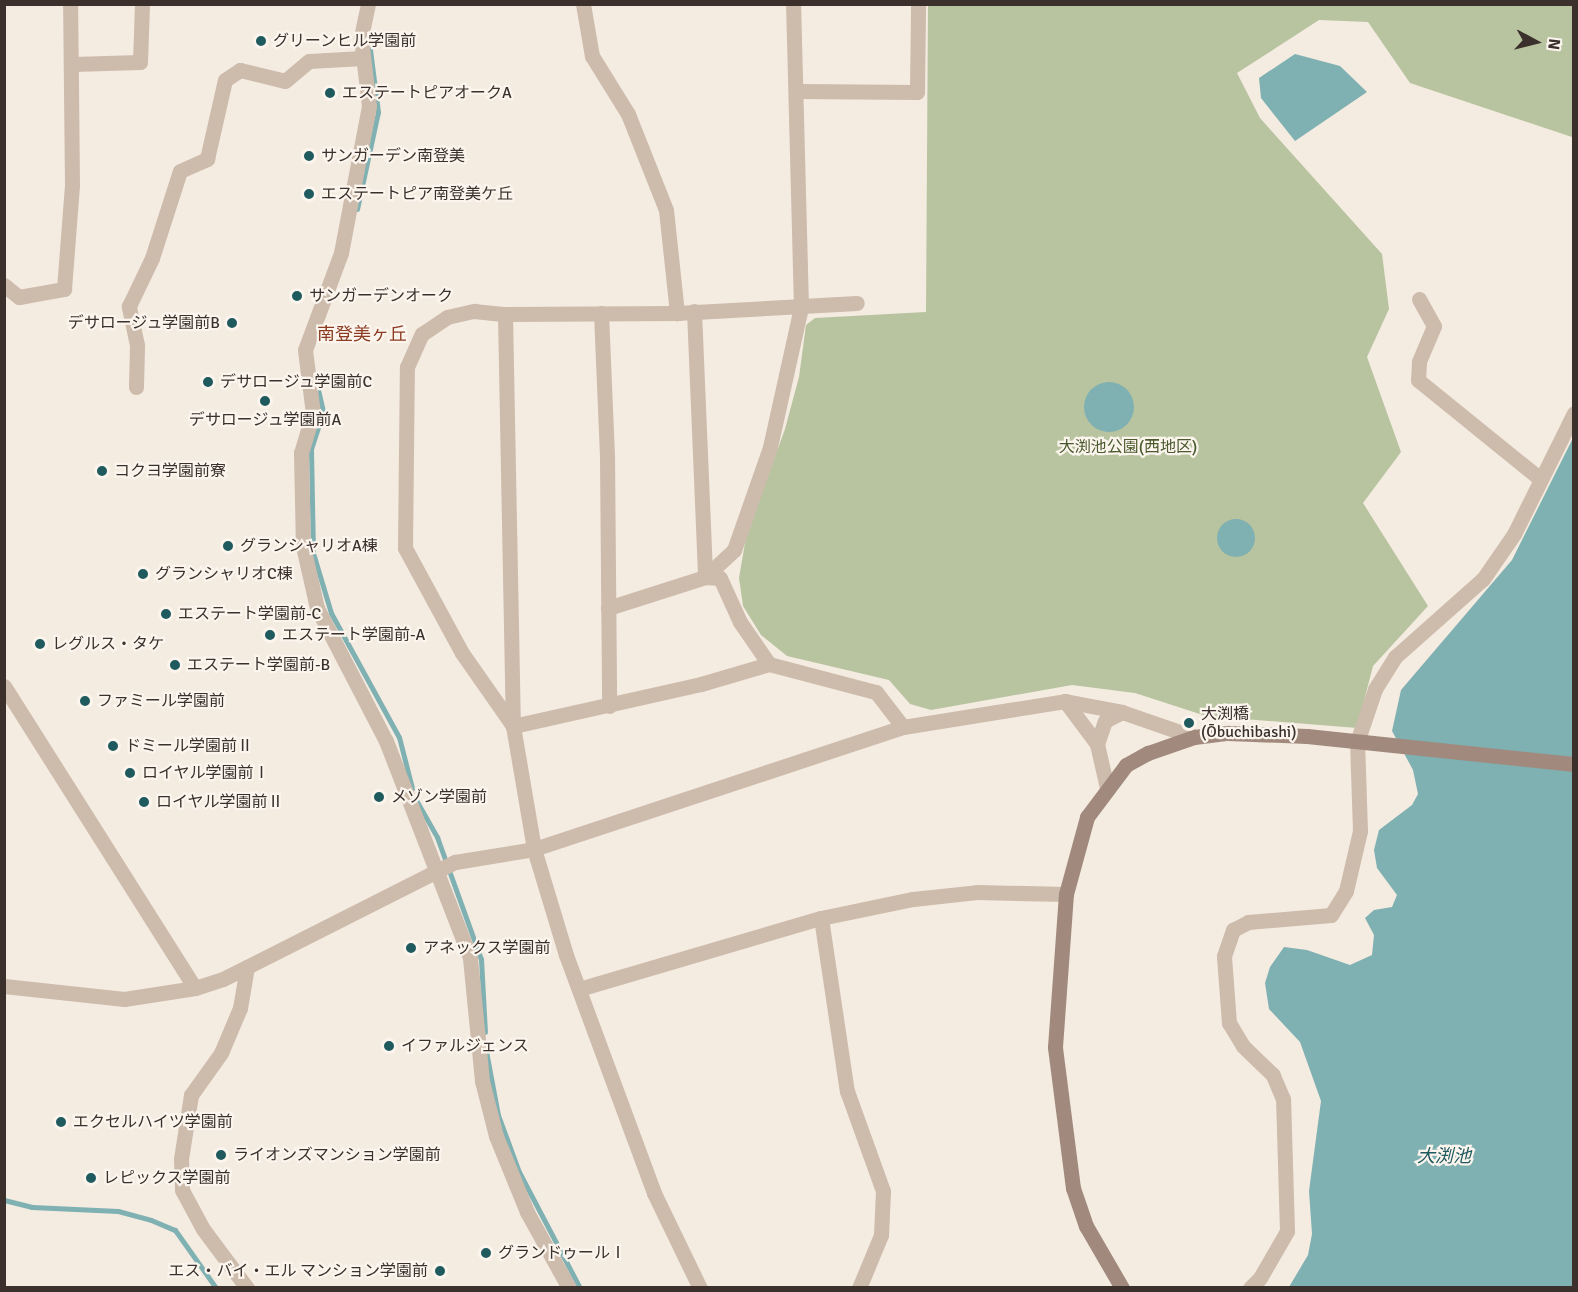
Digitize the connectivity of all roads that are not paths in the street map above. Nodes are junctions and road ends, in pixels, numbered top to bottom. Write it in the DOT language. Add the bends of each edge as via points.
graph roads {
  1 [pos="70,4"];
  2 [pos="142,4"];
  3 [pos="368,4"];
  4 [pos="583,4"];
  5 [pos="793,4"];
  6 [pos="918,4"];
  7 [pos="363,58"];
  8 [pos="73,64"];
  9 [pos="798,91"];
  10 [pos="4,285"];
  11 [pos="1419,299"];
  12 [pos="857,303"];
  13 [pos="801,308"];
  14 [pos="694,311"];
  15 [pos="601,313"];
  16 [pos="677,313"];
  17 [pos="505,314"];
  18 [pos="136,387"];
  19 [pos="1574,412"];
  20 [pos="1539,478"];
  21 [pos="705,577"];
  22 [pos="608,608"];
  23 [pos="769,664"];
  24 [pos="4,686"];
  25 [pos="1065,700"];
  26 [pos="609,706"];
  27 [pos="1122,712"];
  28 [pos="513,726"];
  29 [pos="903,726"];
  30 [pos="1194,737"];
  31 [pos="1357,742"];
  32 [pos="1097,744"];
  33 [pos="1574,764"];
  34 [pos="1107,788"];
  35 [pos="534,849"];
  36 [pos="445,867"];
  37 [pos="1066,894"];
  38 [pos="821,918"];
  39 [pos="247,967"];
  40 [pos="4,986"];
  41 [pos="195,988"];
  42 [pos="579,989"];
  43 [pos="247,1287"];
  44 [pos="569,1287"];
  45 [pos="700,1287"];
  46 [pos="859,1287"];
  47 [pos="1122,1287"];
  48 [pos="1250,1287"];
  1 -- 8 [label="street"];
  2 -- 8 [label="street" via="140,62"];
  3 -- 7 [label="street" via="361,38"];
  4 -- 16 [label="street" via="592,56 628,114 666,210"];
  5 -- 9 [label="street"];
  6 -- 9 [label="street" via="917,92"];
  7 -- 18 [label="street" via="309,61 285,81 240,70 225,80 207,159 180,171 152,258 129,306 137,345"];
  7 -- 36 [label="street" via="369,106 341,253 305,350 313,413 301,453 303,546 317,608"];
  8 -- 10 [label="street" via="72,184 64,289 20,297"];
  9 -- 13 [label="street"];
  11 -- 20 [label="street" via="1434,326 1419,362 1418,380"];
  12 -- 13 [label="street"];
  13 -- 14 [label="street"];
  13 -- 21 [label="street" via="770,447 734,550"];
  14 -- 16 [label="street"];
  14 -- 21 [label="street"];
  15 -- 16 [label="street"];
  15 -- 17 [label="street"];
  15 -- 22 [label="street"];
  17 -- 28 [label="street"];
  17 -- 28 [label="street" via="474,311 447,317 422,334 407,368 405,548 462,653"];
  19 -- 20 [label="street"];
  20 -- 31 [label="street" via="1514,534 1483,579 1395,657 1375,688"];
  21 -- 22 [label="street"];
  21 -- 23 [label="street" via="720,579 740,622"];
  22 -- 26 [label="street"];
  23 -- 26 [label="street"];
  23 -- 29 [label="street" via="876,692"];
  24 -- 41 [label="street"];
  25 -- 27 [label="street"];
  25 -- 29 [label="street"];
  25 -- 32 [label="street"];
  26 -- 28 [label="street"];
  27 -- 30 [label="street"];
  27 -- 32 [label="street" via="1105,722"];
  28 -- 35 [label="street"];
  29 -- 35 [label="street"];
  30 -- 31 [label="street" via="1266,733"];
  30 -- 34 [label="street" via="1126,765"];
  31 -- 33 [label="street"];
  31 -- 48 [label="street" via="1360,831 1346,891 1331,915 1248,922 1233,930 1224,956 1229,1023 1243,1046 1274,1076 1283,1099 1287,1230 1260,1278"];
  32 -- 34 [label="street"];
  34 -- 37 [label="street" via="1087,817"];
  35 -- 36 [label="street"];
  35 -- 42 [label="street"];
  36 -- 39 [label="street"];
  36 -- 44 [label="street" via="470,958 482,1081 496,1136 527,1212"];
  37 -- 38 [label="street" via="977,892 913,899"];
  37 -- 47 [label="street" via="1054,1047 1065,1141 1073,1188 1086,1226"];
  38 -- 42 [label="street"];
  38 -- 46 [label="street" via="847,1091 884,1191 882,1235"];
  39 -- 41 [label="street"];
  39 -- 43 [label="street" via="240,1008 221,1053 191,1095 181,1159 182,1190"];
  40 -- 41 [label="street" via="124,999"];
  42 -- 45 [label="street" via="654,1193"];
}
